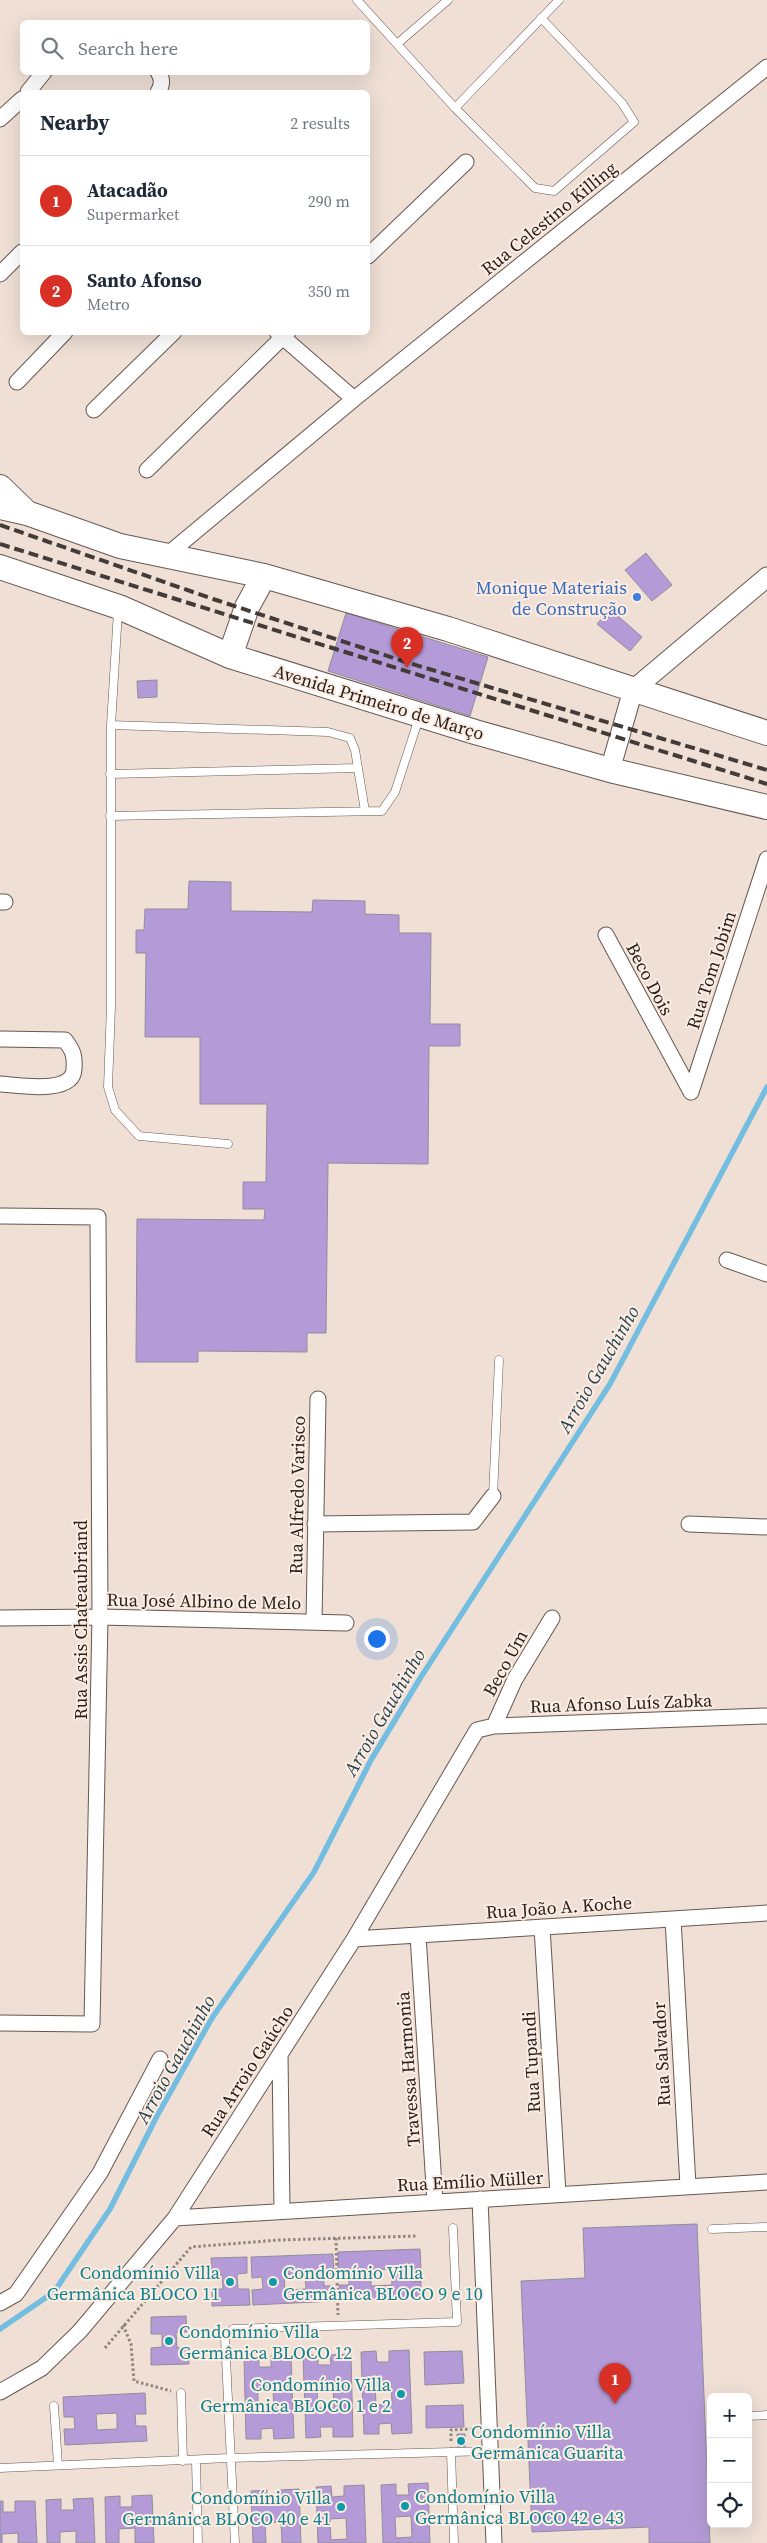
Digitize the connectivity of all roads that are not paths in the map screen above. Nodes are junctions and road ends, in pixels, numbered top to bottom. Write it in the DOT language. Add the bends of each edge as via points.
graph roads {
  1 [pos="356,0"];
  2 [pos="448,0"];
  3 [pos="559,0"];
  4 [pos="542,18"];
  5 [pos="397,44"];
  6 [pos="767,67"];
  7 [pos="42,75"];
  8 [pos="160,75"];
  9 [pos="30,90"];
  10 [pos="160,90"];
  11 [pos="20,101"];
  12 [pos="455,108"];
  13 [pos="0,119"];
  14 [pos="466,162"];
  15 [pos="20,254"];
  16 [pos="370,254"];
  17 [pos="0,274"];
  18 [pos="62,335"];
  19 [pos="171,335"];
  20 [pos="282,335"];
  21 [pos="284,335"];
  22 [pos="17,382"];
  23 [pos="354,399"];
  24 [pos="94,410"];
  25 [pos="147,470"];
  26 [pos="0,487"];
  27 [pos="0,507"];
  28 [pos="27,513"];
  29 [pos="167,555"];
  30 [pos="0,567"];
  31 [pos="264,576"];
  32 [pos="767,577"];
  33 [pos="119,607"];
  34 [pos="230,656"];
  35 [pos="633,690"];
  36 [pos="420,715"];
  37 [pos="111,725"];
  38 [pos="767,733"];
  39 [pos="358,768"];
  40 [pos="610,770"];
  41 [pos="110,774"];
  42 [pos="767,807"];
  43 [pos="365,811"];
  44 [pos="110,816"];
  45 [pos="767,859"];
  46 [pos="606,935"];
  47 [pos="0,1039"];
  48 [pos="0,1084"];
  49 [pos="691,1092"];
  50 [pos="228,1144"];
  51 [pos="0,1216"];
  52 [pos="727,1260"];
  53 [pos="767,1274"];
  54 [pos="499,1360"];
  55 [pos="318,1399"];
  56 [pos="493,1496"];
  57 [pos="315,1524"];
  58 [pos="689,1524"];
  59 [pos="767,1527"];
  60 [pos="100,1617"];
  61 [pos="0,1618"];
  62 [pos="552,1618"];
  63 [pos="314,1622"];
  64 [pos="346,1623"];
  65 [pos="767,1716"];
  66 [pos="494,1726"];
  67 [pos="477,1730"];
  68 [pos="767,1913"];
  69 [pos="672,1919"];
  70 [pos="542,1927"];
  71 [pos="418,1935"];
  72 [pos="354,1939"];
  73 [pos="0,2023"];
  74 [pos="280,2054"];
  75 [pos="160,2059"];
  76 [pos="767,2182"];
  77 [pos="688,2186"];
  78 [pos="558,2194"];
  79 [pos="480,2199"];
  80 [pos="435,2202"];
  81 [pos="282,2211"];
  82 [pos="175,2218"];
  83 [pos="767,2227"];
  84 [pos="453,2228"];
  85 [pos="712,2229"];
  86 [pos="0,2303"];
  87 [pos="0,2392"];
  88 [pos="181,2394"];
  89 [pos="54,2406"];
  90 [pos="767,2415"];
  91 [pos="752,2416"];
  92 [pos="490,2451"];
  93 [pos="451,2452"];
  94 [pos="229,2458"];
  95 [pos="196,2460"];
  96 [pos="183,2461"];
  97 [pos="58,2465"];
  98 [pos="0,2468"];
  99 [pos="198,2543"];
  100 [pos="235,2543"];
  101 [pos="454,2543"];
  102 [pos="494,2543"];
  1 -- 5 [label="lane"];
  2 -- 5 [label="lane"];
  3 -- 4 [label="lane"];
  4 -- 12 [label="lane"];
  4 -- 12 [label="lane" via="622,103 634,122 554,191 535,188"];
  5 -- 12 [label="lane"];
  6 -- 23 [label="street, Rua Celestino Killing"];
  7 -- 9 [label="street"];
  8 -- 10 [label="street"];
  11 -- 13 [label="street"];
  14 -- 16 [label="street"];
  15 -- 17 [label="street"];
  18 -- 22 [label="street"];
  19 -- 24 [label="street"];
  20 -- 25 [label="street"];
  21 -- 23 [label="street"];
  23 -- 29 [label="street, Rua Celestino Killing"];
  26 -- 28 [label="main road"];
  27 -- 28 [label="main road"];
  28 -- 29 [label="main road" via="120,546"];
  29 -- 31 [label="main road"];
  30 -- 33 [label="main road, Avenida Primeiro de Março"];
  31 -- 34 [label="main road" via="247,607"];
  31 -- 35 [label="main road" via="467,635"];
  32 -- 35 [label="street"];
  33 -- 34 [label="main road, Avenida Primeiro de Março"];
  33 -- 37 [label="lane"];
  34 -- 36 [label="main road, Avenida Primeiro de Março"];
  35 -- 38 [label="main road"];
  35 -- 40 [label="street"];
  36 -- 40 [label="main road, Avenida Primeiro de Março"];
  36 -- 43 [label="lane" via="396,792 382,811"];
  37 -- 39 [label="lane" via="328,732 350,738"];
  37 -- 41 [label="lane"];
  39 -- 41 [label="lane"];
  39 -- 43 [label="lane"];
  40 -- 42 [label="main road, Avenida Primeiro de Março"];
  41 -- 44 [label="lane"];
  43 -- 44 [label="lane"];
  44 -- 50 [label="lane" via="108,1087 115,1110 139,1136"];
  45 -- 49 [label="street, Rua Tom Jobim"];
  46 -- 49 [label="street, Beco Dois"];
  47 -- 48 [label="street" via="65,1040 75,1053 74,1072 65,1083 52,1086"];
  51 -- 60 [label="street, Rua Assis Chateaubriand" via="98,1217"];
  52 -- 53 [label="street"];
  54 -- 56 [label="lane"];
  55 -- 57 [label="street, Rua Alfredo Varisco"];
  56 -- 57 [label="street" via="473,1522"];
  57 -- 63 [label="street, Rua Alfredo Varisco"];
  58 -- 59 [label="street"];
  60 -- 61 [label="street, Rua José Albino de Melo"];
  60 -- 63 [label="street, Rua José Albino de Melo"];
  60 -- 73 [label="street, Rua Assis Chateaubriand" via="92,2024"];
  62 -- 66 [label="street, Beco Um" via="515,1679"];
  63 -- 64 [label="street, Rua José Albino de Melo"];
  65 -- 66 [label="street, Rua Afonso Luís Zabka"];
  66 -- 67 [label="street, Rua Afonso Luís Zabka"];
  67 -- 72 [label="street, Rua Arroio Gaúcho"];
  68 -- 69 [label="street, Rua João A. Koche"];
  69 -- 70 [label="street, Rua João A. Koche"];
  69 -- 77 [label="street, Rua Salvador"];
  70 -- 71 [label="street, Rua João A. Koche"];
  70 -- 78 [label="street, Rua Tupandi"];
  71 -- 72 [label="street, Rua João A. Koche"];
  71 -- 80 [label="street, Travessa Harmonia"];
  72 -- 74 [label="street, Rua Arroio Gaúcho"];
  74 -- 81 [label="street"];
  74 -- 82 [label="street, Rua Arroio Gaúcho"];
  75 -- 86 [label="street" via="100,2173 16,2294"];
  76 -- 77 [label="street, Rua Emílio Müller"];
  77 -- 78 [label="street, Rua Emílio Müller"];
  78 -- 79 [label="street, Rua Emílio Müller"];
  79 -- 80 [label="street, Rua Emílio Müller"];
  79 -- 92 [label="street"];
  80 -- 81 [label="street, Rua Emílio Müller"];
  81 -- 82 [label="street, Rua Emílio Müller"];
  82 -- 87 [label="street, Rua Arroio Gaúcho" via="80,2332 42,2368"];
  83 -- 85 [label="lane"];
  84 -- 94 [label="lane" via="457,2322 234,2329 225,2338"];
  88 -- 96 [label="lane"];
  89 -- 97 [label="lane"];
  90 -- 91 [label="lane"];
  92 -- 93 [label="lane"];
  92 -- 102 [label="street"];
  93 -- 94 [label="lane"];
  93 -- 101 [label="lane"];
  94 -- 95 [label="lane"];
  94 -- 100 [label="lane"];
  95 -- 96 [label="lane"];
  95 -- 99 [label="lane"];
  96 -- 97 [label="lane"];
  97 -- 98 [label="lane"];
}
